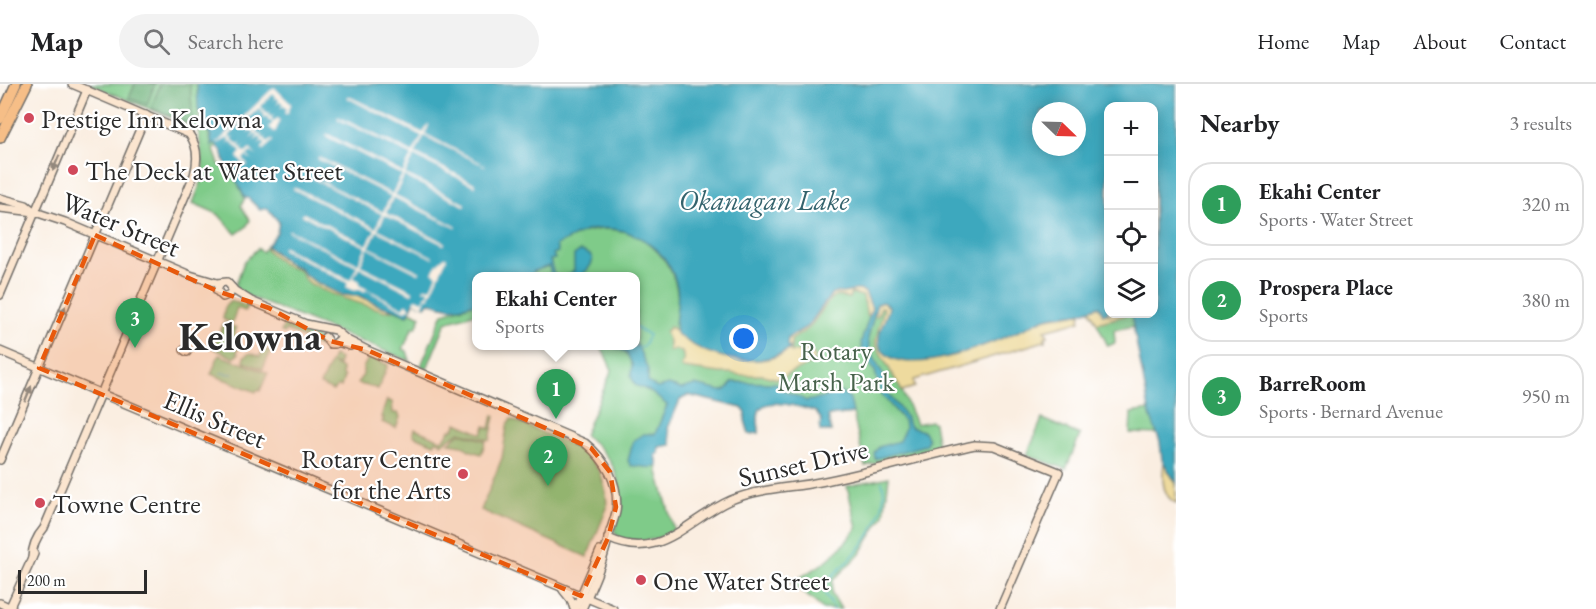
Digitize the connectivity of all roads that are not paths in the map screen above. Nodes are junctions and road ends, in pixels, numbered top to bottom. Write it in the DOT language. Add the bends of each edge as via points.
graph roads {
  1 [pos="16,84"];
  2 [pos="27,84"];
  3 [pos="72,84"];
  4 [pos="87,90"];
  5 [pos="146,115"];
  6 [pos="0,119"];
  7 [pos="0,138"];
  8 [pos="0,198"];
  9 [pos="0,208"];
  10 [pos="35,212"];
  11 [pos="95,235"];
  12 [pos="157,261"];
  13 [pos="219,287"];
  14 [pos="232,288"];
  15 [pos="0,295"];
  16 [pos="228,296"];
  17 [pos="251,301"];
  18 [pos="306,324"];
  19 [pos="329,330"];
  20 [pos="325,337"];
  21 [pos="338,339"];
  22 [pos="0,351"];
  23 [pos="39,368"];
  24 [pos="101,394"];
  25 [pos="0,460"];
  26 [pos="608,538"];
  27 [pos="559,586"];
  28 [pos="584,597"];
  29 [pos="0,603"];
  30 [pos="11,608"];
  31 [pos="575,609"];
  32 [pos="582,609"];
  33 [pos="613,609"];
  34 [pos="1000,609"];
  1 -- 6 [label="highway"];
  2 -- 7 [label="highway"];
  3 -- 4 [label="street"];
  4 -- 5 [label="street"];
  4 -- 10 [label="street, one-way"];
  5 -- 11 [label="street"];
  5 -- 12 [label="street" via="189,134 196,148 195,170"];
  8 -- 10 [label="street, Water Street" via="26,205"];
  9 -- 10 [label="street, Water Street"];
  10 -- 11 [label="street, Water Street"];
  10 -- 15 [label="street"];
  11 -- 12 [label="street, Water Street"];
  23 -- 11 [label="street, one-way"];
  12 -- 13 [label="street, Water Street"];
  12 -- 24 [label="street"];
  13 -- 14 [label="street" via="227,282"];
  13 -- 16 [label="street" via="223,297"];
  14 -- 16 [label="street"];
  14 -- 17 [label="street"];
  16 -- 17 [label="street"];
  17 -- 18 [label="street"];
  18 -- 19 [label="street"];
  18 -- 20 [label="street"];
  19 -- 20 [label="street"];
  19 -- 21 [label="street" via="335,330"];
  20 -- 21 [label="street" via="330,344"];
  21 -- 26 [label="street" via="588,446 607,467 615,488 615,514"];
  22 -- 23 [label="street, Ellis Street"];
  23 -- 24 [label="street, Ellis Street"];
  25 -- 23 [label="street, one-way"];
  24 -- 27 [label="street, Ellis Street"];
  24 -- 30 [label="street" via="36,540"];
  26 -- 28 [label="street"];
  26 -- 34 [label="street, Sunset Drive" via="635,546 654,544 672,537 709,511 744,496 946,451 990,445 1059,472"];
  27 -- 28 [label="street, Ellis Street"];
  27 -- 31 [label="street"];
  28 -- 31 [label="street"];
  28 -- 32 [label="street"];
  28 -- 33 [label="street, Ellis Street"];
  29 -- 30 [label="street"];
}
